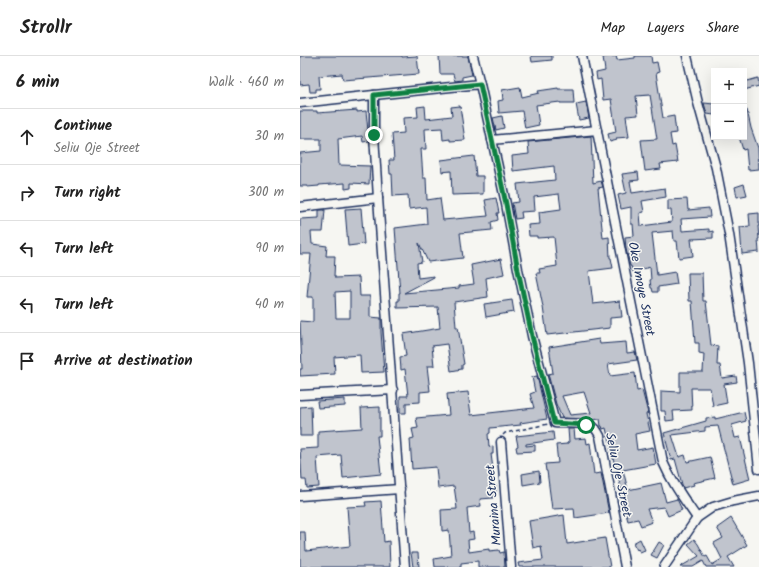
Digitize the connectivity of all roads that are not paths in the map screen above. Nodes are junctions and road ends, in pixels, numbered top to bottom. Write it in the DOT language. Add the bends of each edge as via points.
graph roads {
  1 [pos="473,56"];
  2 [pos="582,56"];
  3 [pos="687,56"];
  4 [pos="480,84"];
  5 [pos="374,95"];
  6 [pos="300,102"];
  7 [pos="597,130"];
  8 [pos="492,140"];
  9 [pos="378,198"];
  10 [pos="300,206"];
  11 [pos="393,390"];
  12 [pos="300,395"];
  13 [pos="501,442"];
  14 [pos="759,469"];
  15 [pos="400,489"];
  16 [pos="300,496"];
  17 [pos="759,496"];
  18 [pos="697,518"];
  19 [pos="405,567"];
  20 [pos="511,567"];
  21 [pos="625,567"];
  22 [pos="664,567"];
  1 -- 4 [label="street"];
  2 -- 7 [label="street, Oke Imoye Street"];
  3 -- 14 [label="street" via="716,168 729,234 748,363"];
  4 -- 5 [label="street"];
  4 -- 8 [label="street"];
  5 -- 6 [label="street"];
  5 -- 9 [label="street"];
  7 -- 8 [label="street"];
  7 -- 18 [label="street, Oke Imoye Street" via="664,462 676,488"];
  8 -- 21 [label="street, Seliu Oje Street" via="532,336 554,423 592,426 600,436"];
  9 -- 10 [label="street"];
  9 -- 11 [label="street"];
  11 -- 12 [label="street"];
  11 -- 15 [label="street"];
  13 -- 20 [label="street, Muraina Street"];
  15 -- 16 [label="street"];
  15 -- 19 [label="street"];
  17 -- 18 [label="street" via="713,507"];
  18 -- 22 [label="street"];
}
